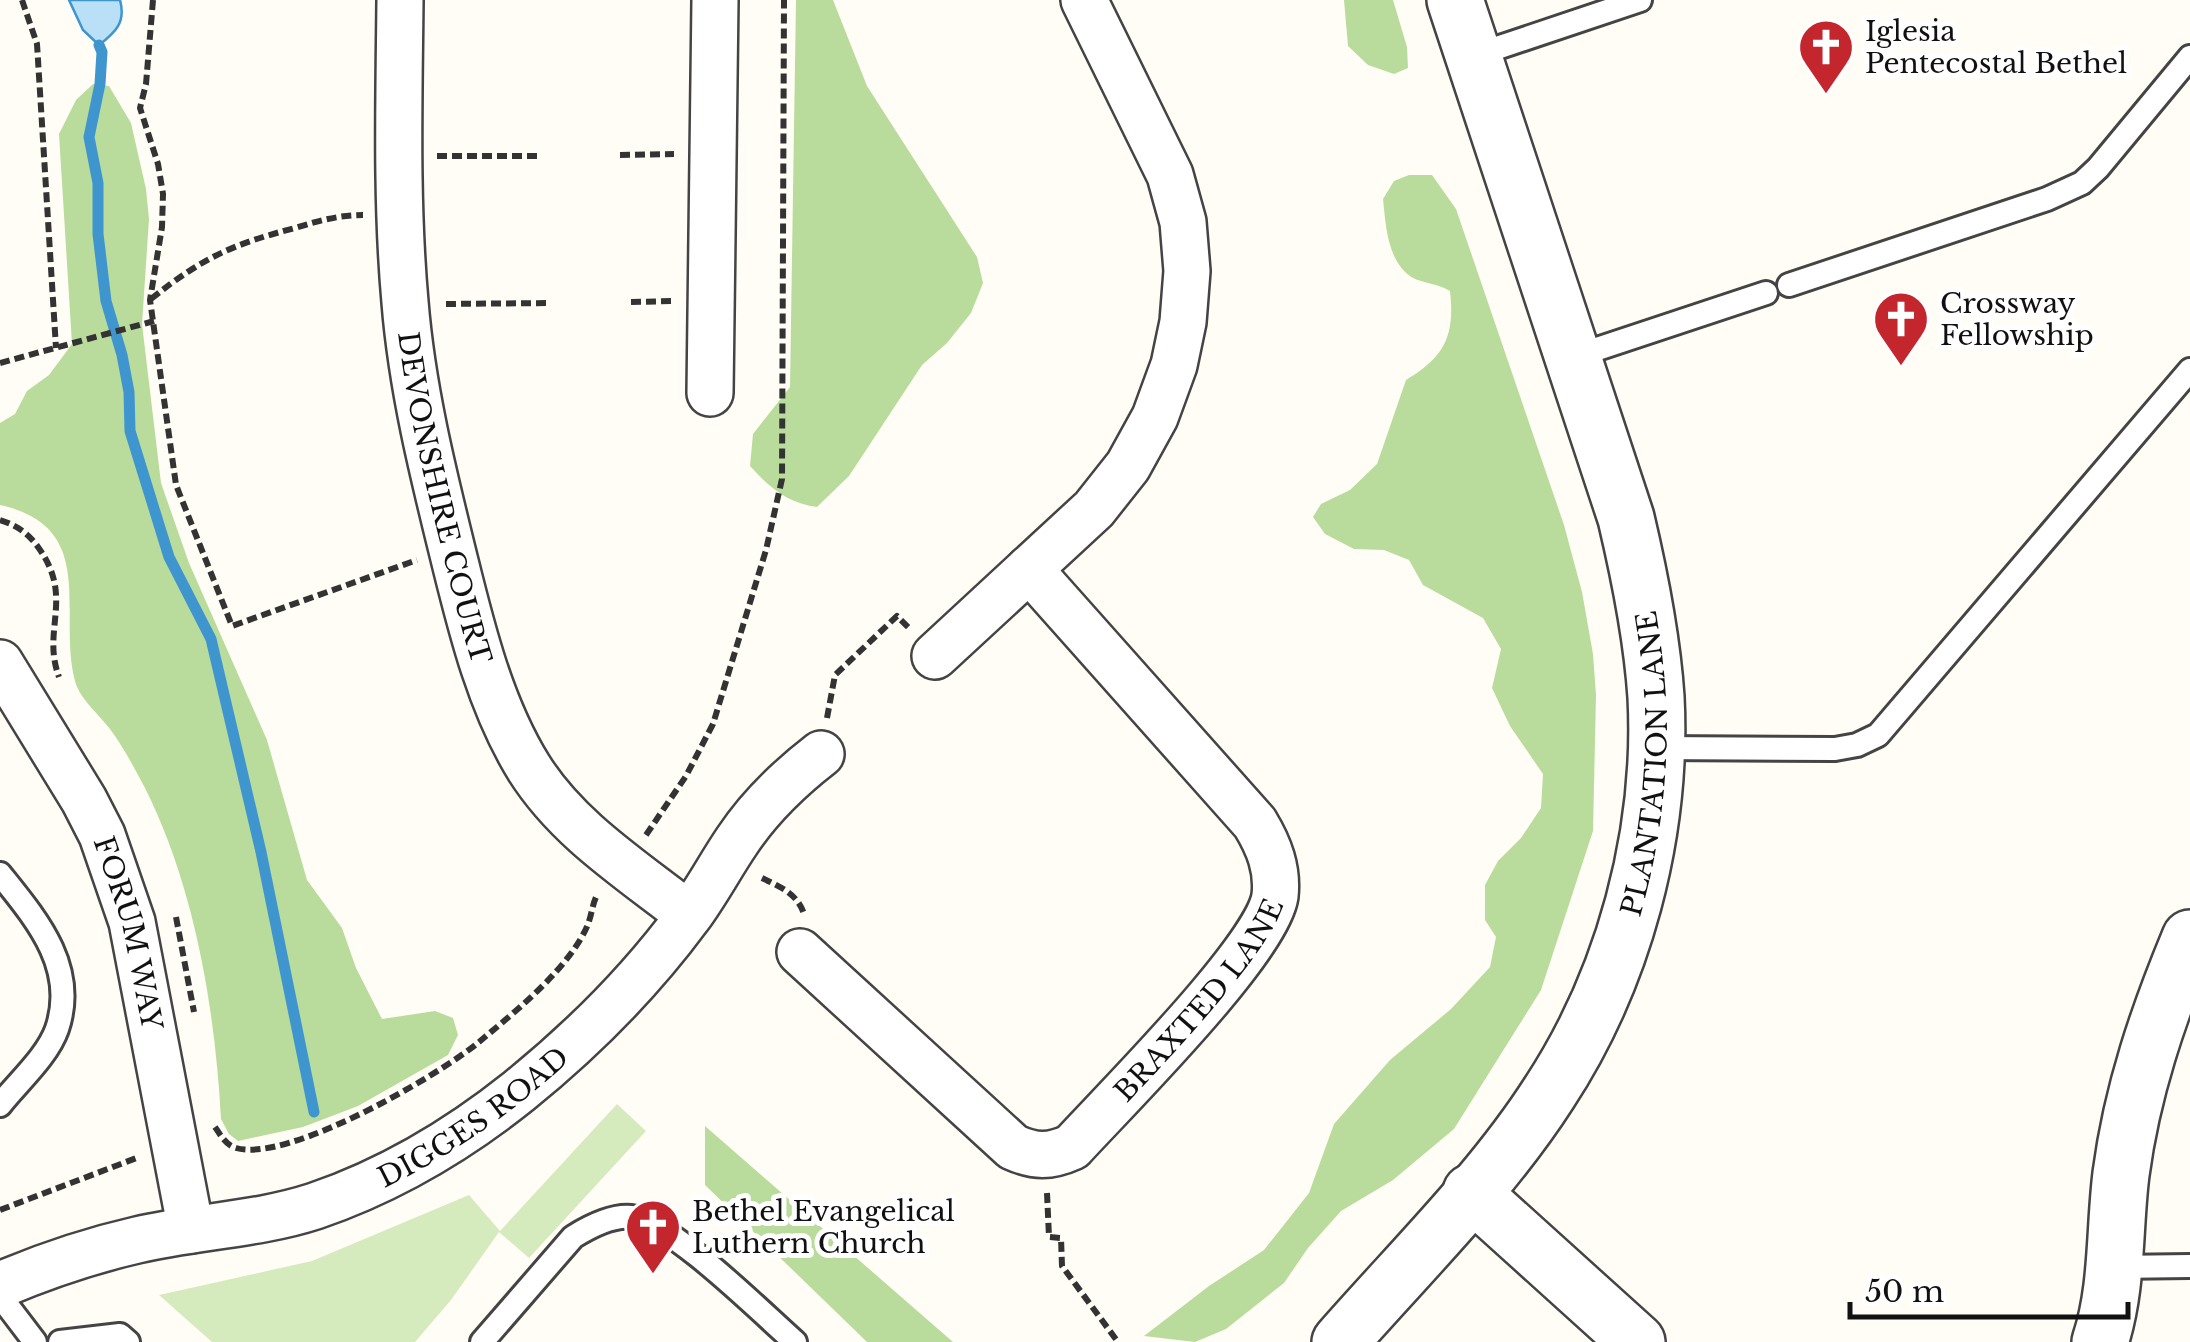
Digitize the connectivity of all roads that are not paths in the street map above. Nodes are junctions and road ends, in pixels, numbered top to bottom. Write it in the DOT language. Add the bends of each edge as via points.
graph roads {
  1 [pos="400,0"];
  2 [pos="715,0"];
  3 [pos="1084,0"];
  4 [pos="1455,0"];
  5 [pos="1640,0"];
  6 [pos="1473,56"];
  7 [pos="2190,57"];
  8 [pos="1789,286"];
  9 [pos="1766,294"];
  10 [pos="1573,358"];
  11 [pos="2190,370"];
  12 [pos="710,393"];
  13 [pos="1028,570"];
  14 [pos="935,656"];
  15 [pos="0,663"];
  16 [pos="1655,748"];
  17 [pos="821,754"];
  18 [pos="0,874"];
  19 [pos="689,915"];
  20 [pos="2190,938"];
  21 [pos="802,954"];
  22 [pos="0,1105"];
  23 [pos="1471,1192"];
  24 [pos="191,1230"];
  25 [pos="2115,1266"];
  26 [pos="2190,1266"];
  27 [pos="0,1285"];
  28 [pos="0,1296"];
  29 [pos="35,1342"];
  30 [pos="60,1342"];
  31 [pos="128,1342"];
  32 [pos="482,1342"];
  33 [pos="795,1342"];
  34 [pos="1340,1342"];
  35 [pos="1637,1342"];
  36 [pos="2100,1342"];
  1 -- 19 [label="street, DEVONSHIRE COURT" via="399,214 406,317 464,602 504,722 528,768 582,831"];
  2 -- 12 [label="street"];
  3 -- 13 [label="street" via="1170,175 1188,271 1183,322 1155,417 1128,466 1094,509"];
  4 -- 6 [label="street, PLANTATION LANE"];
  5 -- 6 [label="lane"];
  6 -- 10 [label="street, PLANTATION LANE"];
  7 -- 8 [label="lane" via="2082,184"];
  9 -- 10 [label="lane"];
  10 -- 16 [label="street, PLANTATION LANE" via="1643,589"];
  11 -- 16 [label="lane" via="1878,735 1835,749"];
  13 -- 14 [label="street"];
  13 -- 21 [label="street, BRAXTED LANE" via="1255,823 1275,870 1265,924 1072,1147 1046,1155 1013,1147"];
  15 -- 24 [label="street, FORUM WAY" via="102,835 132,922"];
  16 -- 23 [label="street, PLANTATION LANE" via="1640,882 1590,1020 1551,1092"];
  17 -- 19 [label="street, DIGGES ROAD" via="739,837"];
  18 -- 22 [label="lane" via="42,926 62,996 46,1050"];
  19 -- 24 [label="street, DIGGES ROAD" via="586,1033 442,1145 315,1206"];
  20 -- 25 [label="street" via="2158,1013 2136,1093"];
  23 -- 34 [label="street, PLANTATION LANE"];
  23 -- 35 [label="street"];
  24 -- 27 [label="street, DIGGES ROAD" via="58,1261"];
  25 -- 26 [label="lane"];
  25 -- 36 [label="street"];
  28 -- 29 [label="lane"];
  30 -- 31 [label="lane" via="120,1336"];
  32 -- 33 [label="lane" via="573,1237 629,1216 675,1238"];
}
